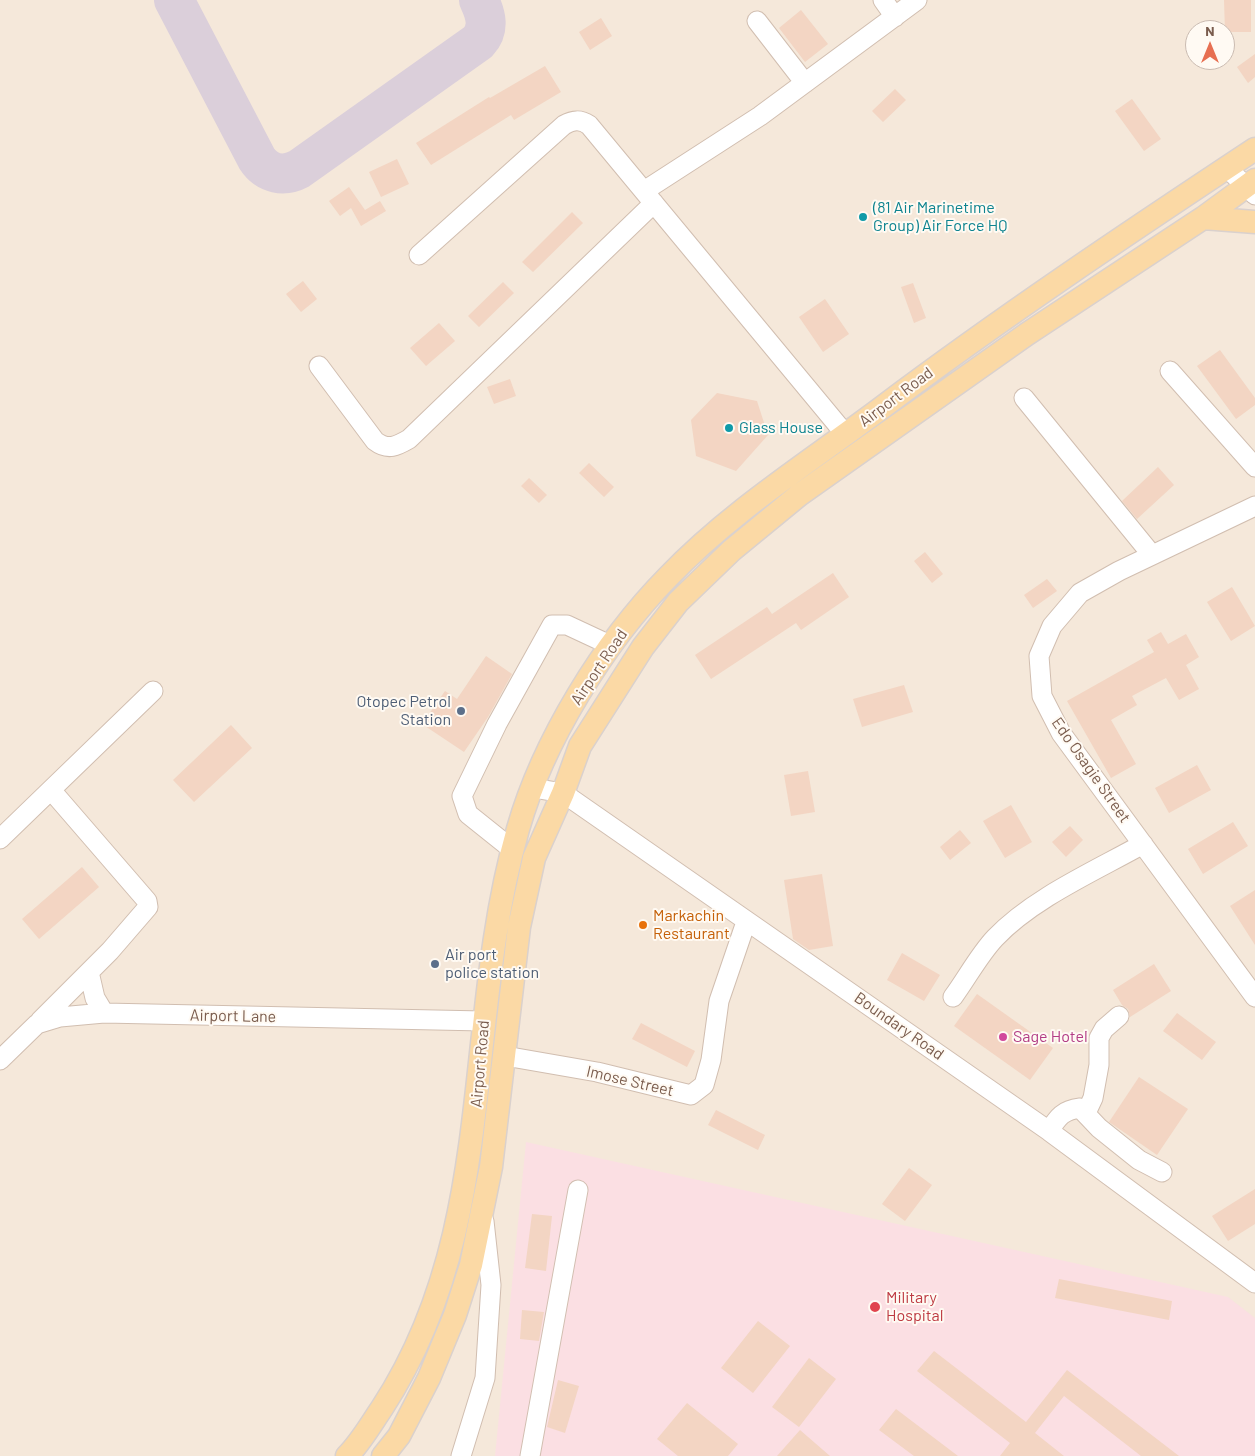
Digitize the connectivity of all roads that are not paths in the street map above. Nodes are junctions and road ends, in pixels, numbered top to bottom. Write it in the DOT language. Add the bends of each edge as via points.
graph roads {
  1 [pos="883,0"];
  2 [pos="917,0"];
  3 [pos="895,17"];
  4 [pos="757,21"];
  5 [pos="805,83"];
  6 [pos="1253,154"];
  7 [pos="1227,168"];
  8 [pos="1251,187"];
  9 [pos="649,197"];
  10 [pos="1203,218"];
  11 [pos="1255,222"];
  12 [pos="419,255"];
  13 [pos="319,366"];
  14 [pos="1170,371"];
  15 [pos="1024,398"];
  16 [pos="846,435"];
  17 [pos="1255,467"];
  18 [pos="1255,506"];
  19 [pos="1152,555"];
  20 [pos="612,646"];
  21 [pos="152,691"];
  22 [pos="533,788"];
  23 [pos="51,790"];
  24 [pos="562,793"];
  25 [pos="0,839"];
  26 [pos="1143,844"];
  27 [pos="513,850"];
  28 [pos="746,922"];
  29 [pos="89,972"];
  30 [pos="953,997"];
  31 [pos="1255,997"];
  32 [pos="104,1013"];
  33 [pos="1119,1016"];
  34 [pos="483,1021"];
  35 [pos="37,1024"];
  36 [pos="505,1056"];
  37 [pos="0,1060"];
  38 [pos="1086,1112"];
  39 [pos="1049,1131"];
  40 [pos="1162,1172"];
  41 [pos="578,1190"];
  42 [pos="472,1206"];
  43 [pos="1255,1283"];
  44 [pos="348,1456"];
  45 [pos="383,1456"];
  46 [pos="461,1456"];
  47 [pos="530,1456"];
  1 -- 3 [label="street"];
  2 -- 3 [label="street"];
  3 -- 5 [label="street"];
  4 -- 5 [label="street"];
  5 -- 9 [label="street"];
  6 -- 7 [label="main road, Airport Road"];
  7 -- 8 [label="street"];
  7 -- 16 [label="main road, Airport Road" via="1152,216 939,364"];
  8 -- 10 [label="main road, Airport Road"];
  9 -- 12 [label="street" via="589,125 583,121 569,122"];
  9 -- 13 [label="street" via="410,438 398,446 385,447 375,441"];
  9 -- 16 [label="street"];
  10 -- 11 [label="main road"];
  10 -- 24 [label="main road, Airport Road" via="1027,334 799,494 732,550 678,602 643,646 580,746"];
  14 -- 17 [label="street"];
  15 -- 19 [label="street"];
  16 -- 20 [label="main road, Airport Road" via="756,500 698,548 667,578"];
  18 -- 19 [label="street, Edo Osagie Street"];
  19 -- 26 [label="street, Edo Osagie Street" via="1080,593 1052,626 1040,656 1042,696 1061,733"];
  20 -- 22 [label="main road, Airport Road" via="564,720"];
  20 -- 27 [label="street" via="567,625 552,626 496,724 462,796 468,814"];
  21 -- 23 [label="street"];
  22 -- 24 [label="street, Boundary Road"];
  22 -- 27 [label="main road, Airport Road"];
  23 -- 25 [label="street"];
  23 -- 29 [label="street" via="147,901 147,910"];
  24 -- 28 [label="street, Boundary Road"];
  24 -- 36 [label="main road, Airport Road" via="534,858 519,927"];
  26 -- 30 [label="street" via="1011,922 994,939"];
  26 -- 31 [label="street, Edo Osagie Street"];
  27 -- 34 [label="main road, Airport Road" via="494,938"];
  28 -- 36 [label="street, Imose Street" via="719,1001 704,1085 691,1096 597,1072"];
  28 -- 39 [label="street, Boundary Road"];
  29 -- 32 [label="street"];
  29 -- 35 [label="street"];
  32 -- 34 [label="street, Airport Lane"];
  32 -- 35 [label="street, Airport Lane" via="60,1017"];
  33 -- 38 [label="street" via="1104,1028 1099,1038 1099,1065 1093,1098"];
  34 -- 42 [label="main road, Airport Road"];
  35 -- 37 [label="street, Airport Lane"];
  36 -- 42 [label="main road, Airport Road" via="491,1167"];
  38 -- 39 [label="street" via="1080,1108 1060,1114"];
  38 -- 40 [label="street" via="1099,1128 1139,1160"];
  39 -- 43 [label="street, Boundary Road"];
  41 -- 47 [label="street"];
  42 -- 44 [label="main road, Airport Road" via="426,1327 398,1383"];
  42 -- 45 [label="main road, Airport Road" via="472,1266 455,1315 429,1378 399,1436"];
  42 -- 46 [label="street" via="491,1285 485,1378"];
}
